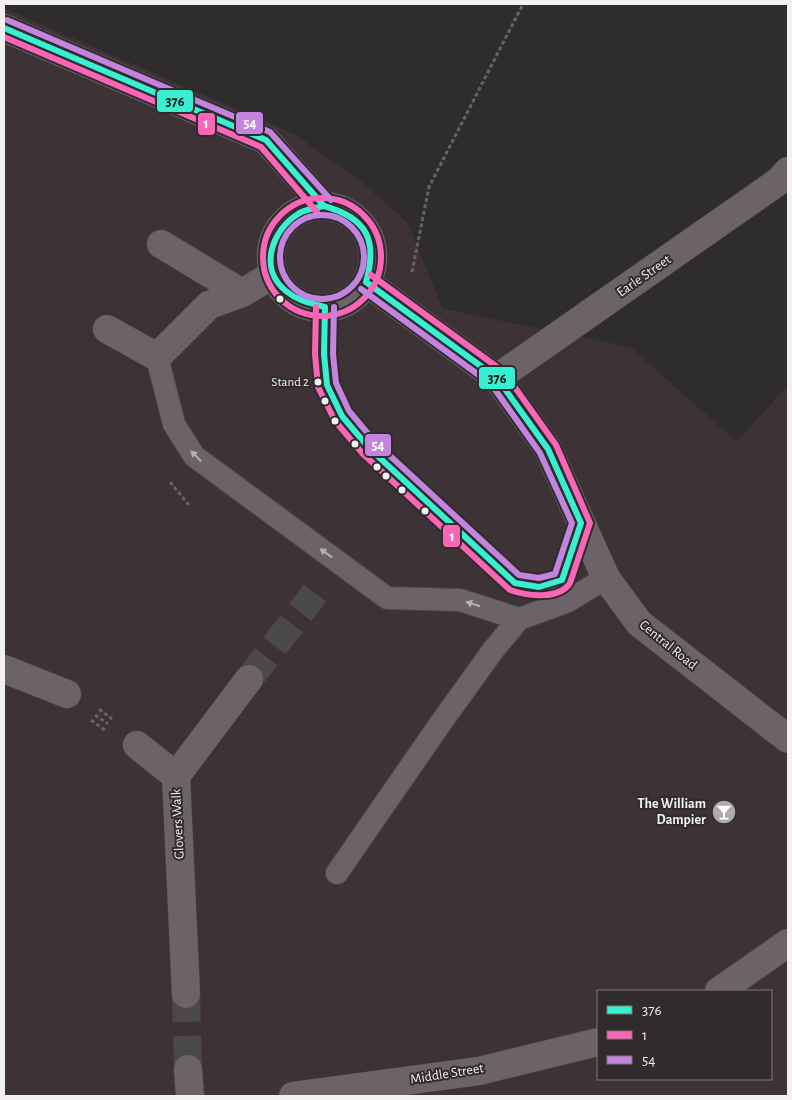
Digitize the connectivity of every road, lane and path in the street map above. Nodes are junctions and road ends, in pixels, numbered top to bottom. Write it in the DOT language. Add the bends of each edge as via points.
graph roads {
  1 [pos="523,4"];
  2 [pos="4,28"];
  3 [pos="788,171"];
  4 [pos="324,206"];
  5 [pos="161,244"];
  6 [pos="274,274"];
  7 [pos="366,282"];
  8 [pos="242,293"];
  9 [pos="325,307"];
  10 [pos="405,310"];
  11 [pos="107,329"];
  12 [pos="156,357"];
  13 [pos="498,378"];
  14 [pos="581,523"];
  15 [pos="606,578"];
  16 [pos="519,619"];
  17 [pos="4,669"];
  18 [pos="249,679"];
  19 [pos="67,694"];
  20 [pos="94,706"];
  21 [pos="86,716"];
  22 [pos="117,723"];
  23 [pos="109,734"];
  24 [pos="788,739"];
  25 [pos="136,746"];
  26 [pos="176,776"];
  27 [pos="337,873"];
  28 [pos="788,943"];
  29 [pos="720,990"];
  30 [pos="186,994"];
  31 [pos="597,1042"];
  32 [pos="188,1069"];
  33 [pos="190,1096"];
  34 [pos="293,1096"];
  1 -- 10 [label="path" via="430,187"];
  2 -- 4 [label="street" via="266,140"];
  3 -- 13 [label="street, Earle Street" via="779,181"];
  4 -- 6 [label="street" via="306,208 280,226 271,258"];
  4 -- 7 [label="street" via="341,209 356,218 367,232 372,266"];
  5 -- 8 [label="street"];
  6 -- 8 [label="street"];
  6 -- 9 [label="street" via="294,299 309,306"];
  7 -- 9 [label="street" via="341,304"];
  7 -- 10 [label="street, Central Road"];
  8 -- 12 [label="street" via="209,304"];
  9 -- 14 [label="lane" via="327,385 342,416 369,448 515,583 537,589 562,580"];
  10 -- 13 [label="street, Central Road"];
  11 -- 12 [label="street"];
  16 -- 12 [label="lane, one-way" via="460,600 387,598 194,456 174,424"];
  13 -- 14 [label="street, Central Road" via="548,449"];
  14 -- 15 [label="street, Central Road"];
  15 -- 16 [label="lane" via="566,602"];
  15 -- 24 [label="street, Central Road" via="639,623"];
  16 -- 27 [label="lane" via="478,671"];
  17 -- 19 [label="street"];
  18 -- 26 [label="street, Glovers Walk"];
  19 -- 25 [label="path"];
  20 -- 22 [label="path"];
  21 -- 23 [label="path"];
  25 -- 26 [label="street"];
  26 -- 30 [label="street, Glovers Walk"];
  28 -- 29 [label="street"];
  31 -- 34 [label="street, Middle Street" via="479,1070"];
  32 -- 33 [label="street"];
}
